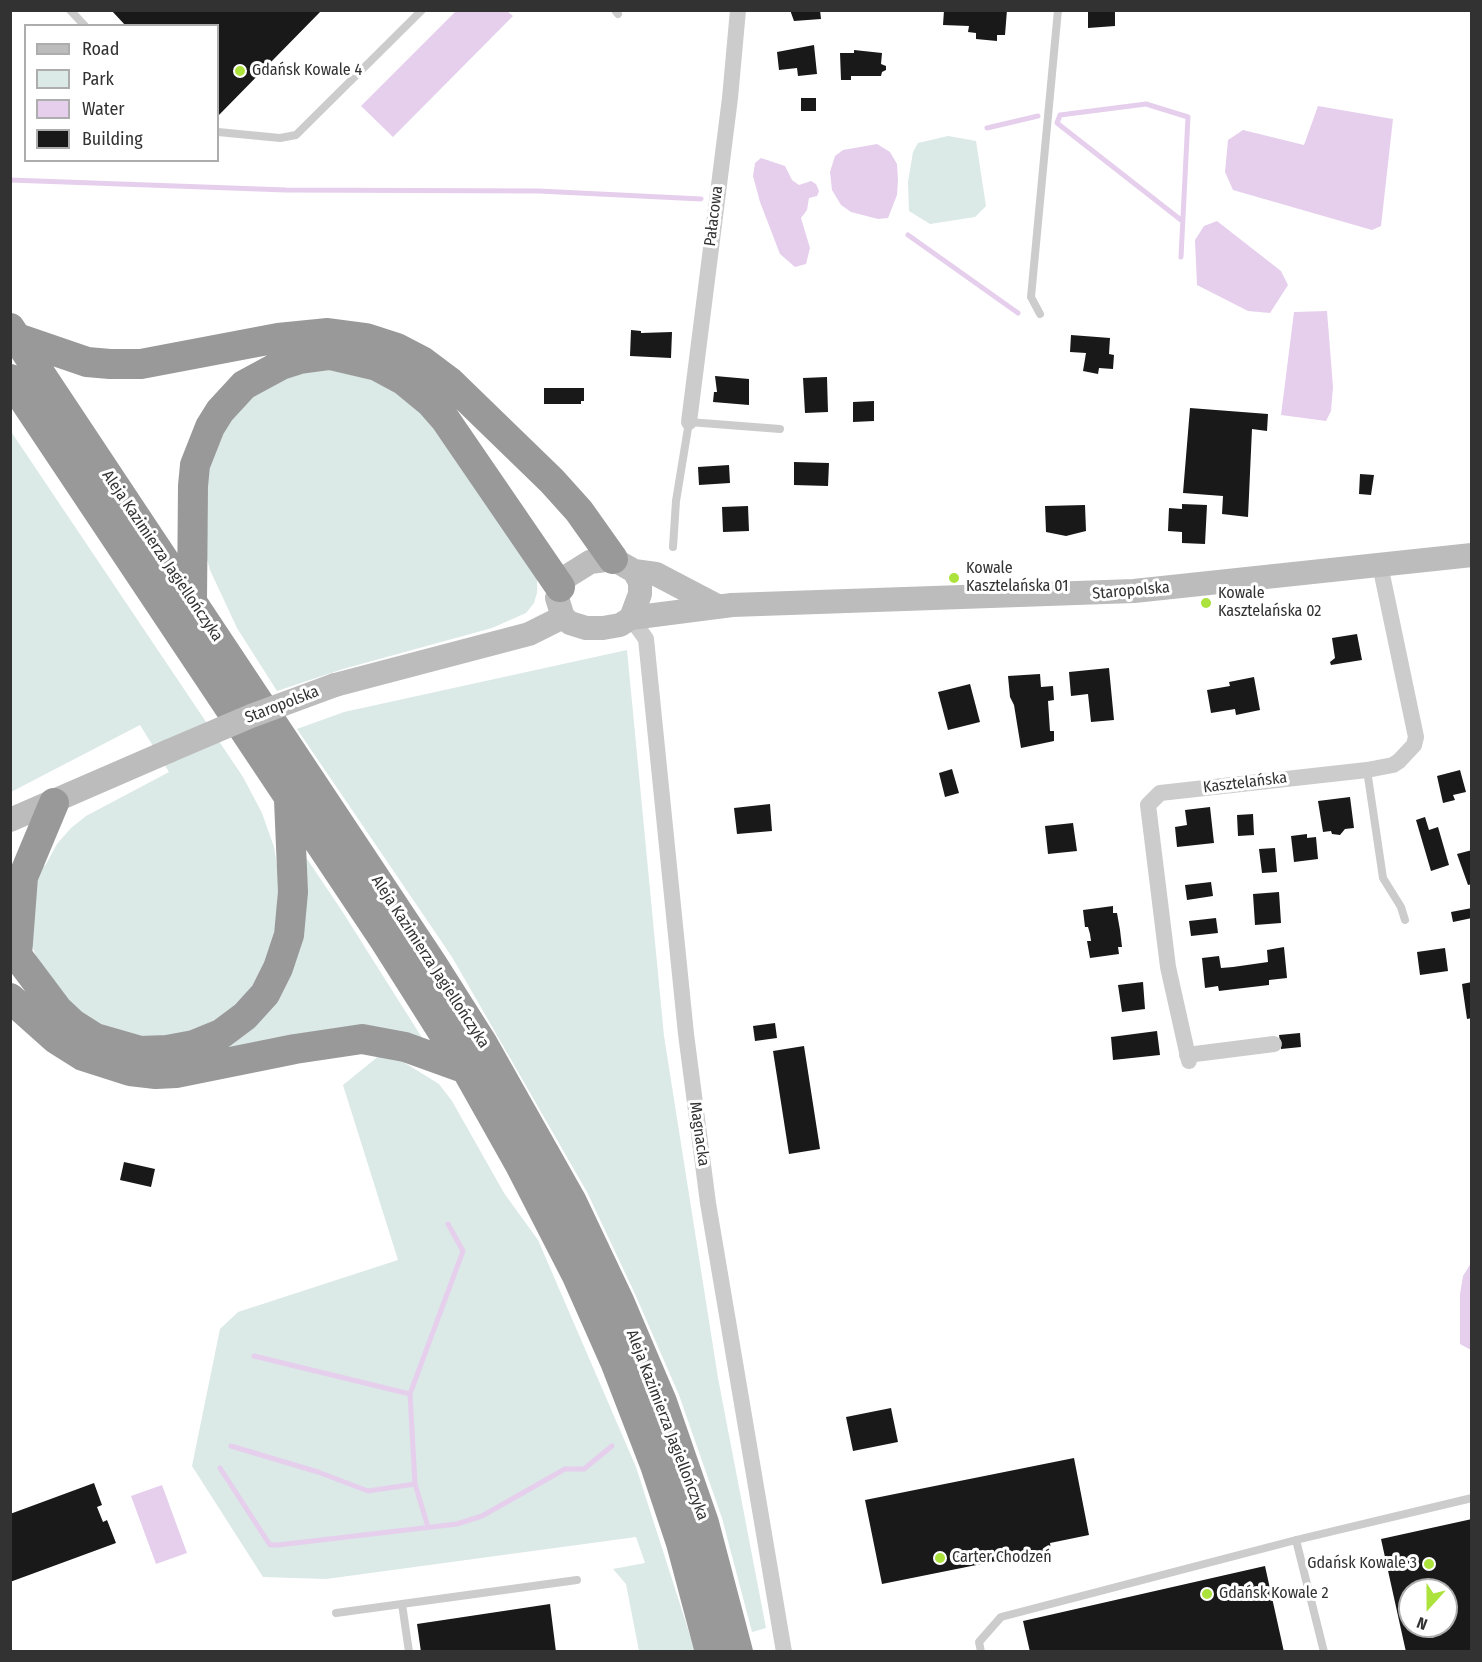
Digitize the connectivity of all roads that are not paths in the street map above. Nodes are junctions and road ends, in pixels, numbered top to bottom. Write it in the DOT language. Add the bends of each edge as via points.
graph roads {
  1 [pos="70,10"];
  2 [pos="422,10"];
  3 [pos="738,10"];
  4 [pos="1058,10"];
  5 [pos="83,24"];
  6 [pos="219,132"];
  7 [pos="1040,314"];
  8 [pos="14,333"];
  9 [pos="10,380"];
  10 [pos="688,422"];
  11 [pos="780,429"];
  12 [pos="673,547"];
  13 [pos="1472,555"];
  14 [pos="624,565"];
  15 [pos="1380,565"];
  16 [pos="560,587"];
  17 [pos="192,600"];
  18 [pos="717,606"];
  19 [pos="563,617"];
  20 [pos="631,618"];
  21 [pos="1367,770"];
  22 [pos="289,799"];
  23 [pos="54,803"];
  24 [pos="10,820"];
  25 [pos="386,917"];
  26 [pos="1405,920"];
  27 [pos="14,950"];
  28 [pos="10,998"];
  29 [pos="446,1010"];
  30 [pos="1274,1044"];
  31 [pos="466,1069"];
  32 [pos="1472,1498"];
  33 [pos="1296,1540"];
  34 [pos="578,1580"];
  35 [pos="402,1604"];
  36 [pos="336,1613"];
  37 [pos="409,1652"];
  38 [pos="710,1652"];
  39 [pos="738,1652"];
  40 [pos="784,1652"];
  41 [pos="981,1652"];
  42 [pos="1324,1652"];
  1 -- 5 [label="lane"];
  2 -- 6 [label="lane" via="296,135 280,138"];
  3 -- 10 [label="street, Pałacowa"];
  4 -- 7 [label="lane" via="1031,297"];
  8 -- 14 [label="highway" via="87,362 110,364 141,364 278,338 328,333 366,338 397,348 450,382 552,481"];
  8 -- 17 [label="highway, Aleja Kazimierza Jagiellończyka"];
  9 -- 22 [label="highway, Aleja Kazimierza Jagiellończyka"];
  10 -- 11 [label="lane"];
  10 -- 12 [label="lane"];
  13 -- 15 [label="main road, Staropolska"];
  14 -- 16 [label="main road" via="590,562 576,569"];
  14 -- 18 [label="main road, Staropolska" via="656,574"];
  14 -- 20 [label="main road" via="640,582"];
  15 -- 18 [label="main road, Staropolska" via="1077,595"];
  15 -- 21 [label="street, Kasztelańska" via="1416,737 1393,765"];
  16 -- 17 [label="highway" via="431,403 403,380 377,366 330,355 281,365 244,385 210,427 195,465"];
  16 -- 19 [label="main road" via="557,598"];
  17 -- 25 [label="highway, Aleja Kazimierza Jagiellończyka"];
  18 -- 20 [label="main road, Staropolska"];
  19 -- 20 [label="main road" via="586,628 620,625"];
  19 -- 23 [label="main road, Staropolska, bridge" via="529,634 335,685 251,716"];
  20 -- 40 [label="street, Magnacka" via="646,639 686,1034 707,1192"];
  21 -- 26 [label="lane" via="1383,878"];
  21 -- 30 [label="street, Kasztelańska" via="1160,793 1148,805 1168,967 1188,1058"];
  22 -- 25 [label="highway, Aleja Kazimierza Jagiellończyka"];
  22 -- 27 [label="highway" via="293,892 289,935 264,994 221,1034 167,1050 140,1051 112,1045 73,1024 58,1010"];
  23 -- 24 [label="main road, Staropolska"];
  23 -- 27 [label="highway" via="23,877"];
  25 -- 25 [label="lane" via="408,953"];
  25 -- 29 [label="highway, Aleja Kazimierza Jagiellończyka"];
  28 -- 31 [label="highway" via="56,1039 83,1056 130,1071 176,1073 362,1040 405,1047"];
  29 -- 29 [label="lane" via="425,978"];
  29 -- 31 [label="highway, Aleja Kazimierza Jagiellończyka"];
  29 -- 39 [label="highway, Aleja Kazimierza Jagiellończyka" via="571,1200 619,1301 662,1402 700,1512"];
  31 -- 38 [label="highway, Aleja Kazimierza Jagiellończyka" via="572,1266 616,1364 663,1487"];
  32 -- 33 [label="lane"];
  33 -- 41 [label="lane" via="1001,1617 979,1642"];
  33 -- 42 [label="lane"];
  34 -- 35 [label="lane"];
  35 -- 36 [label="lane"];
  35 -- 37 [label="lane"];
}
